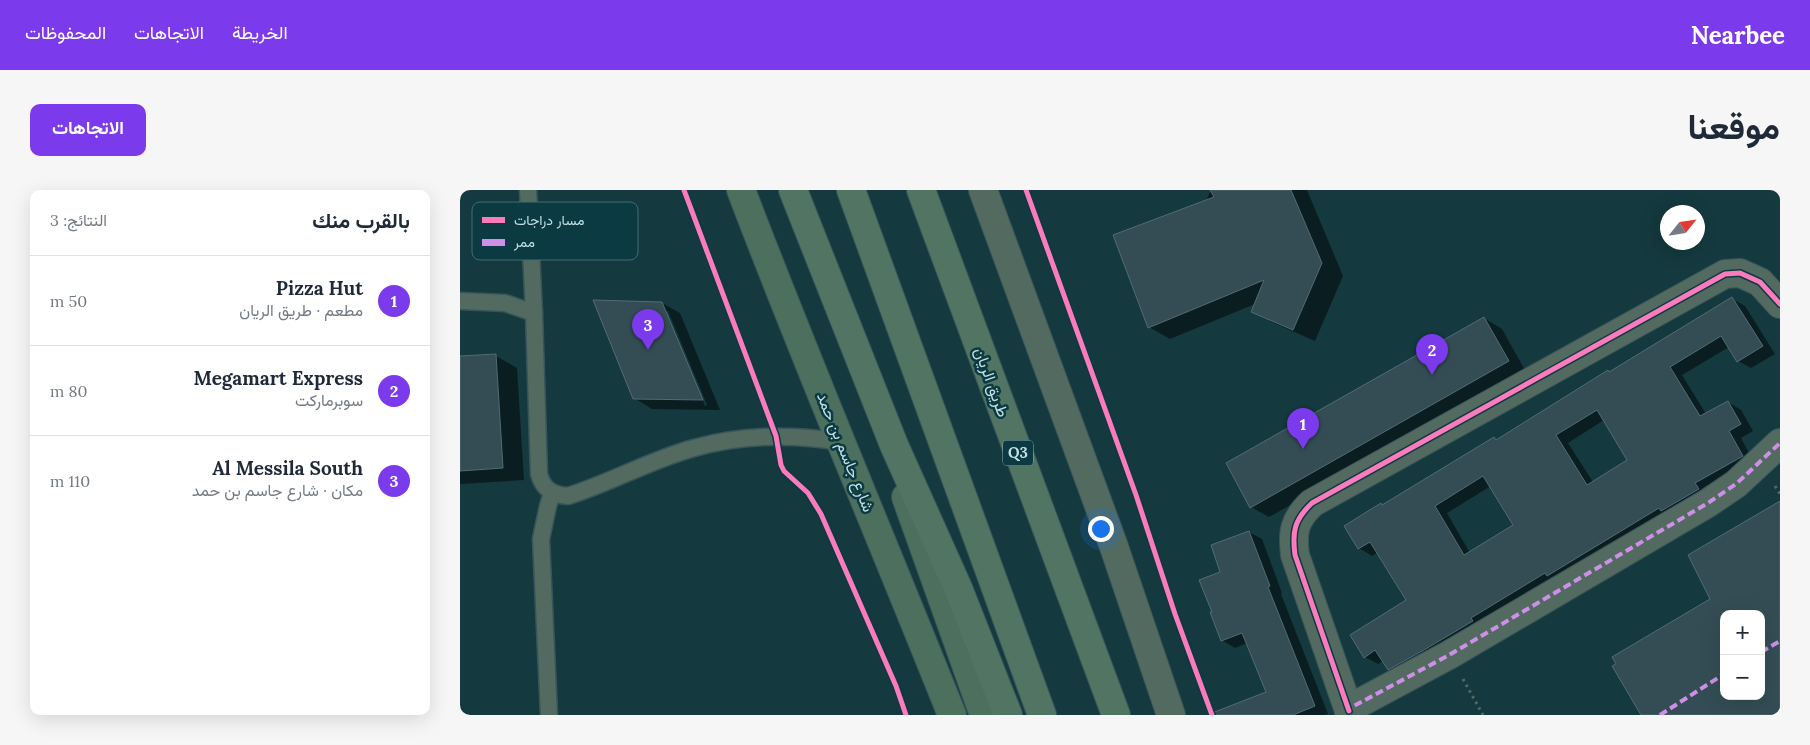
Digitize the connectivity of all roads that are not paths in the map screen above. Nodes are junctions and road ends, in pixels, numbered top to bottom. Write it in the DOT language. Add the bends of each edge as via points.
graph roads {
  1 [pos="740,190"];
  2 [pos="793,190"];
  3 [pos="851,190"];
  4 [pos="921,190"];
  5 [pos="983,190"];
  6 [pos="531,260"];
  7 [pos="460,301"];
  8 [pos="1780,304"];
  9 [pos="534,313"];
  10 [pos="842,442"];
  11 [pos="1780,443"];
  12 [pos="894,445"];
  13 [pos="552,493"];
  14 [pos="1349,713"];
  15 [pos="548,715"];
  16 [pos="952,715"];
  17 [pos="984,715"];
  18 [pos="1008,715"];
  19 [pos="1042,715"];
  20 [pos="1116,715"];
  21 [pos="1171,715"];
  1 -- 10 [label="main road, شارع جاسم بن حمد"];
  2 -- 12 [label="highway"];
  3 -- 19 [label="highway"];
  4 -- 20 [label="highway, طريق الريان / Q3"];
  5 -- 21 [label="street" via="1114,544"];
  6 -- 9 [label="lane"];
  7 -- 9 [label="lane" via="505,303"];
  8 -- 14 [label="street" via="1760,282 1740,272 1725,274 1312,502 1300,516 1294,532 1295,556"];
  9 -- 13 [label="lane" via="539,474 541,482"];
  10 -- 13 [label="lane" via="798,436 734,439 693,448 568,496"];
  10 -- 16 [label="main road, شارع جاسم بن حمد"];
  11 -- 14 [label="street" via="1736,484 1708,503 1352,707"];
  12 -- 17 [label="main road" via="906,496"];
  12 -- 18 [label="highway" via="954,579"];
  13 -- 15 [label="lane" via="541,539"];
}
